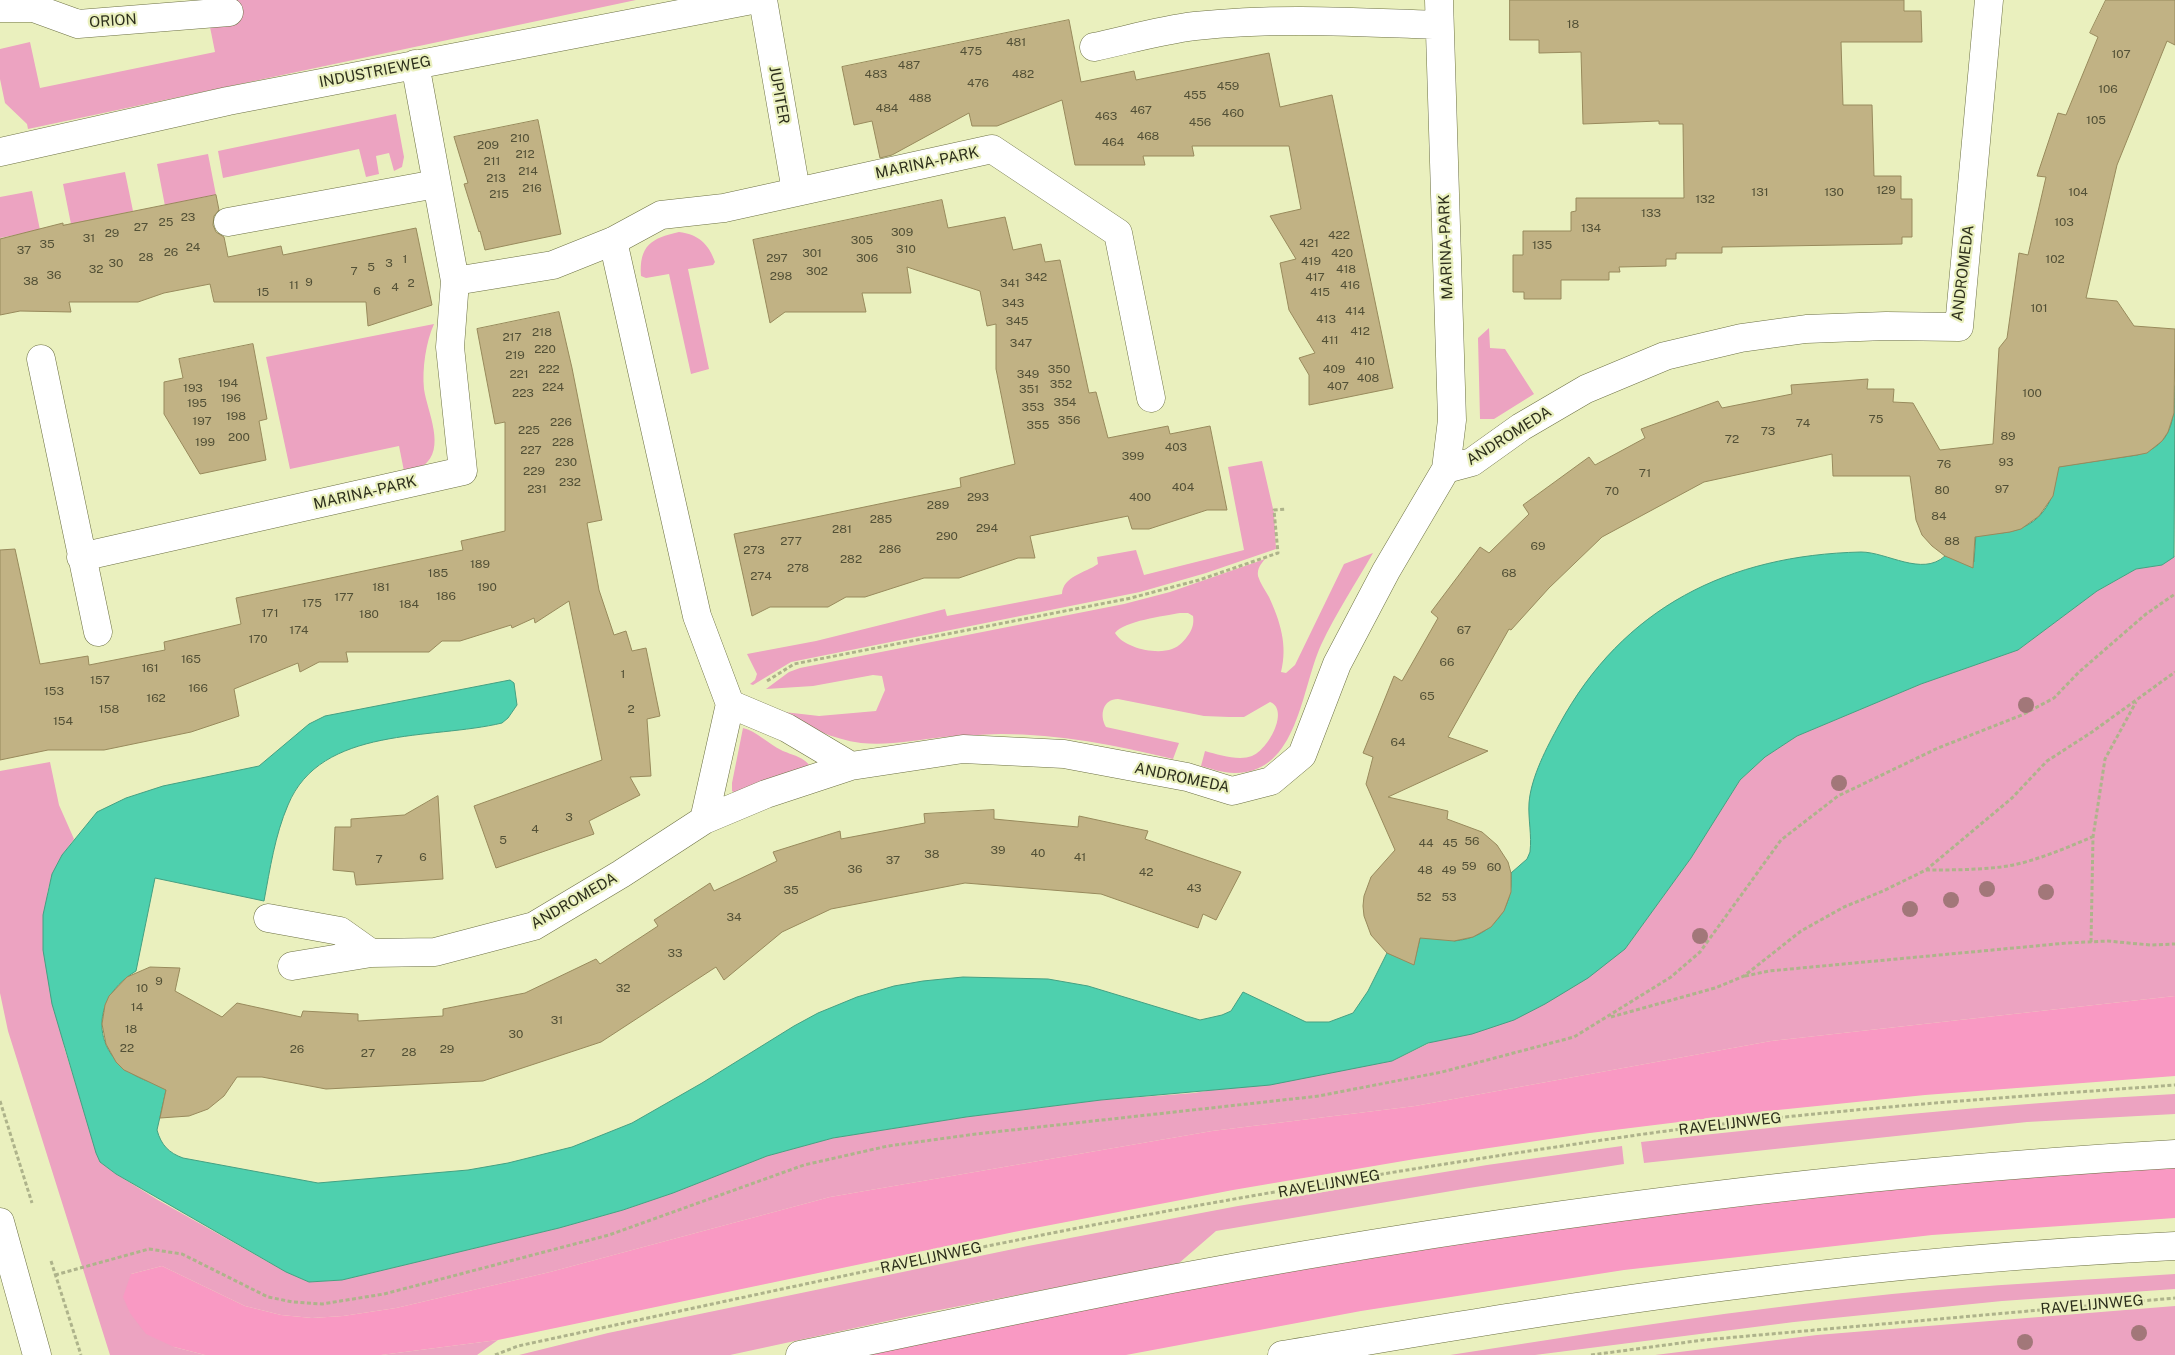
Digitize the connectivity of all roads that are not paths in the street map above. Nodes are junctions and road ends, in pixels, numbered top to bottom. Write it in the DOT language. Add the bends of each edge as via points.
graph roads {
  1 [pos="752,0"];
  2 [pos="763,0"];
  3 [pos="1989,0"];
  4 [pos="0,8"];
  5 [pos="229,12"];
  6 [pos="1439,13"];
  7 [pos="1094,47"];
  8 [pos="415,64"];
  9 [pos="0,152"];
  10 [pos="436,184"];
  11 [pos="796,191"];
  12 [pos="228,222"];
  13 [pos="613,241"];
  14 [pos="455,281"];
  15 [pos="41,359"];
  16 [pos="1151,398"];
  17 [pos="1446,469"];
  18 [pos="81,557"];
  19 [pos="98,632"];
  20 [pos="730,704"];
  21 [pos="851,766"];
  22 [pos="704,820"];
  23 [pos="268,918"];
  24 [pos="372,953"];
  25 [pos="292,966"];
  26 [pos="2175,1154"];
  27 [pos="0,1222"];
  28 [pos="2175,1246"];
  29 [pos="37,1355"];
  30 [pos="800,1355"];
  31 [pos="1282,1355"];
  1 -- 8 [label="street, INDUSTRIEWEG"];
  2 -- 11 [label="street, JUPITER"];
  3 -- 17 [label="street, ANDROMEDA" via="1959,327 1806,329 1741,338 1665,356 1586,390 1522,427 1472,462"];
  4 -- 5 [label="street, ORION" via="34,8 78,24"];
  6 -- 7 [label="street, MARINA-PARK" via="1338,21 1193,26"];
  6 -- 17 [label="street, MARINA-PARK" via="1452,420"];
  8 -- 9 [label="street, INDUSTRIEWEG"];
  8 -- 10 [label="street, MARINA-PARK"];
  10 -- 12 [label="street"];
  10 -- 14 [label="street, MARINA-PARK"];
  11 -- 13 [label="street, MARINA-PARK" via="724,208 661,215"];
  11 -- 16 [label="street, MARINA-PARK" via="992,149 1118,233"];
  13 -- 14 [label="street, MARINA-PARK" via="553,264"];
  13 -- 20 [label="street" via="697,616"];
  14 -- 18 [label="street, MARINA-PARK" via="450,347 463,471"];
  15 -- 18 [label="street"];
  17 -- 21 [label="street, ANDROMEDA" via="1386,571 1337,664 1302,755 1271,781 1232,791 1187,777 1064,754 963,749"];
  18 -- 19 [label="street"];
  20 -- 21 [label="street" via="786,728"];
  20 -- 22 [label="street"];
  21 -- 22 [label="street, ANDROMEDA" via="766,794"];
  22 -- 24 [label="street, ANDROMEDA" via="534,926 435,952"];
  23 -- 24 [label="street" via="340,932"];
  24 -- 25 [label="street, ANDROMEDA"];
  26 -- 30 [label="street" via="1931,1172 1559,1216 1179,1278"];
  27 -- 29 [label="street"];
  28 -- 31 [label="street" via="1905,1265 1750,1283 1518,1316"];
}
